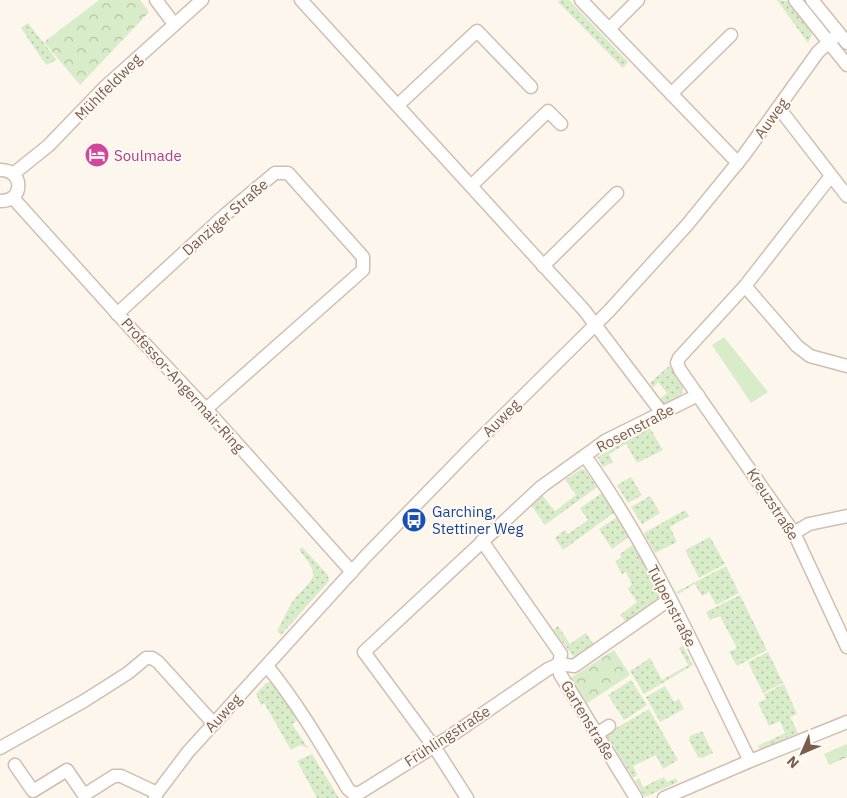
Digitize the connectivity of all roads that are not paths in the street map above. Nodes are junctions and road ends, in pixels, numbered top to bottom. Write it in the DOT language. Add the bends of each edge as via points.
graph roads {
  1 [pos="156,0"];
  2 [pos="202,0"];
  3 [pos="301,0"];
  4 [pos="581,0"];
  5 [pos="638,0"];
  6 [pos="795,0"];
  7 [pos="812,0"];
  8 [pos="174,24"];
  9 [pos="609,29"];
  10 [pos="731,35"];
  11 [pos="843,38"];
  12 [pos="828,42"];
  13 [pos="847,65"];
  14 [pos="532,87"];
  15 [pos="671,94"];
  16 [pos="398,106"];
  17 [pos="778,108"];
  18 [pos="561,124"];
  19 [pos="738,163"];
  20 [pos="0,170"];
  21 [pos="14,174"];
  22 [pos="831,176"];
  23 [pos="471,186"];
  24 [pos="617,193"];
  25 [pos="847,196"];
  26 [pos="13,198"];
  27 [pos="0,202"];
  28 [pos="543,266"];
  29 [pos="745,286"];
  30 [pos="117,314"];
  31 [pos="596,324"];
  32 [pos="847,366"];
  33 [pos="698,395"];
  34 [pos="206,409"];
  35 [pos="662,413"];
  36 [pos="585,456"];
  37 [pos="847,516"];
  38 [pos="794,532"];
  39 [pos="482,541"];
  40 [pos="352,572"];
  41 [pos="670,599"];
  42 [pos="847,647"];
  43 [pos="559,664"];
  44 [pos="267,666"];
  45 [pos="847,722"];
  46 [pos="214,724"];
  47 [pos="609,726"];
  48 [pos="597,734"];
  49 [pos="433,746"];
  50 [pos="0,748"];
  51 [pos="750,761"];
  52 [pos="15,765"];
  53 [pos="156,796"];
  54 [pos="467,798"];
  55 [pos="636,798"];
  56 [pos="664,798"];
  1 -- 8 [label="street"];
  2 -- 8 [label="street, Mühlfeldweg"];
  3 -- 16 [label="street"];
  4 -- 9 [label="street"];
  5 -- 9 [label="street"];
  6 -- 12 [label="street"];
  7 -- 11 [label="street"];
  8 -- 21 [label="street, Mühlfeldweg" via="105,87 48,146"];
  9 -- 15 [label="street"];
  10 -- 15 [label="street"];
  11 -- 12 [label="street, Auweg"];
  12 -- 13 [label="street"];
  12 -- 17 [label="street, Auweg"];
  14 -- 16 [label="street" via="477,31"];
  15 -- 19 [label="street"];
  16 -- 23 [label="street"];
  17 -- 19 [label="street, Auweg"];
  17 -- 22 [label="street"];
  18 -- 23 [label="street" via="548,111"];
  19 -- 31 [label="street, Auweg"];
  20 -- 21 [label="street"];
  21 -- 26 [label="street" via="18,186"];
  22 -- 25 [label="street"];
  22 -- 29 [label="street"];
  23 -- 28 [label="street"];
  24 -- 28 [label="street"];
  26 -- 27 [label="street"];
  26 -- 30 [label="street, Professor-Angermair-Ring"];
  28 -- 31 [label="street"];
  29 -- 32 [label="street" via="797,346 810,356"];
  29 -- 33 [label="street" via="679,358 680,370"];
  30 -- 34 [label="street, Professor-Angermair-Ring"];
  30 -- 34 [label="street, Danziger Straße" via="275,173 288,173 363,257 363,270"];
  31 -- 35 [label="street"];
  31 -- 40 [label="street, Auweg"];
  33 -- 35 [label="street, Rosenstraße"];
  33 -- 38 [label="street, Kreuzstraße"];
  34 -- 40 [label="street, Professor-Angermair-Ring"];
  35 -- 36 [label="street, Rosenstraße" via="605,441"];
  36 -- 39 [label="street, Rosenstraße" via="541,487"];
  36 -- 41 [label="street, Tulpenstraße" via="630,526"];
  37 -- 38 [label="street" via="809,524"];
  38 -- 42 [label="street, Kreuzstraße"];
  39 -- 43 [label="street, Gartenstraße" via="561,654"];
  39 -- 49 [label="street, Rosenstraße" via="364,652"];
  40 -- 44 [label="street, Auweg"];
  41 -- 43 [label="street, Frühlingstraße" via="574,666"];
  41 -- 51 [label="street, Tulpenstraße"];
  43 -- 48 [label="street, Gartenstraße" via="560,674"];
  43 -- 49 [label="street, Frühlingstraße"];
  44 -- 46 [label="street, Auweg"];
  44 -- 49 [label="street, Frühlingstraße" via="354,794"];
  45 -- 51 [label="street"];
  46 -- 50 [label="street" via="158,662 146,658 84,701"];
  46 -- 53 [label="street, Auweg" via="188,752"];
  47 -- 48 [label="street"];
  48 -- 55 [label="street, Gartenstraße"];
  49 -- 54 [label="street"];
  51 -- 56 [label="street"];
  52 -- 53 [label="street" via="33,791 67,770 84,795 114,776 121,776"];
}
